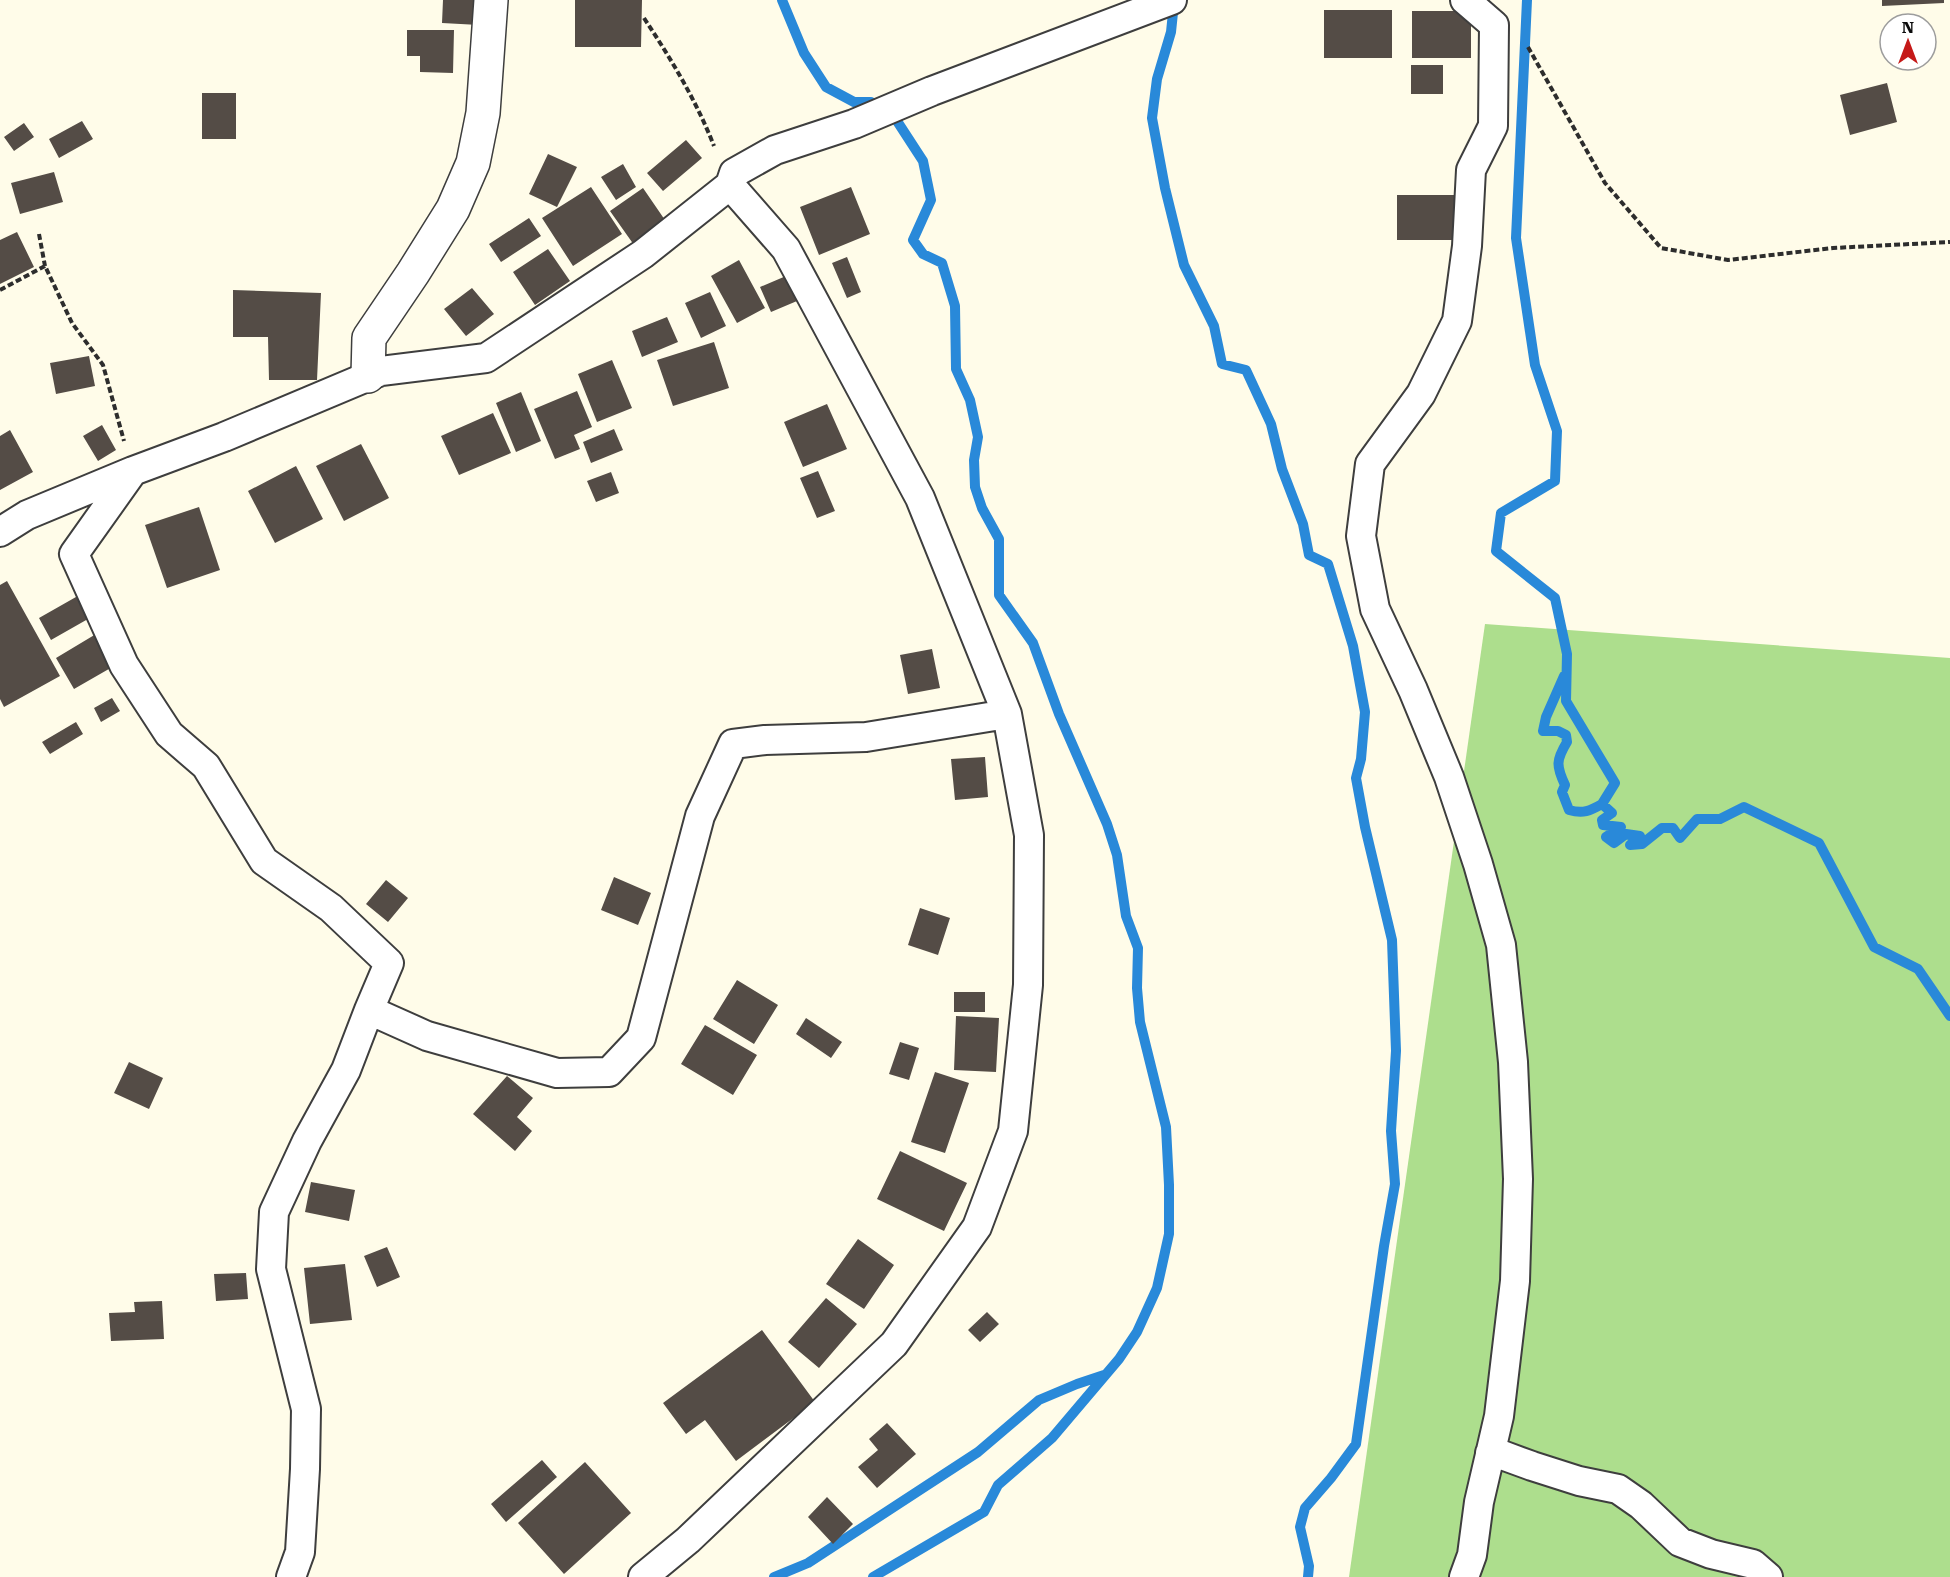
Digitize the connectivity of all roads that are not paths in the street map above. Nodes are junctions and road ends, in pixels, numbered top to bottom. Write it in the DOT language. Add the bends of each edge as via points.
graph roads {
  1 [pos="491,0"];
  2 [pos="1172,0"];
  3 [pos="1466,0"];
  4 [pos="730,185"];
  5 [pos="368,376"];
  6 [pos="133,471"];
  7 [pos="0,532"];
  8 [pos="1007,714"];
  9 [pos="369,1010"];
  10 [pos="1490,1453"];
  11 [pos="291,1577"];
  12 [pos="643,1577"];
  13 [pos="1464,1577"];
  14 [pos="1768,1577"];
  1 -- 5 [label="street" via="483,113 473,163 447,218 369,338"];
  2 -- 4 [label="street" via="854,124 775,150 734,173"];
  3 -- 10 [label="street" via="1494,25 1493,126 1471,170 1467,246 1457,321 1421,394 1370,464 1361,536 1375,609 1449,777 1501,945 1514,1062 1518,1179 1515,1281 1499,1416"];
  4 -- 5 [label="street" via="643,254 486,358"];
  4 -- 8 [label="street" via="786,249 914,488"];
  5 -- 6 [label="street"];
  6 -- 7 [label="street" via="27,514"];
  6 -- 9 [label="street" via="74,554 124,665 169,734 206,766 264,861 331,908 390,963"];
  8 -- 9 [label="street" via="866,737 733,744 700,816 641,1038 609,1072 557,1073 427,1036"];
  8 -- 12 [label="street" via="1029,835 1028,986 1014,1131 977,1227 894,1344 688,1540"];
  9 -- 11 [label="street" via="346,1070 274,1212 271,1269 306,1409 300,1552"];
  10 -- 13 [label="street" via="1472,1555"];
  10 -- 14 [label="street" via="1618,1489 1680,1542 1753,1564"];
}
